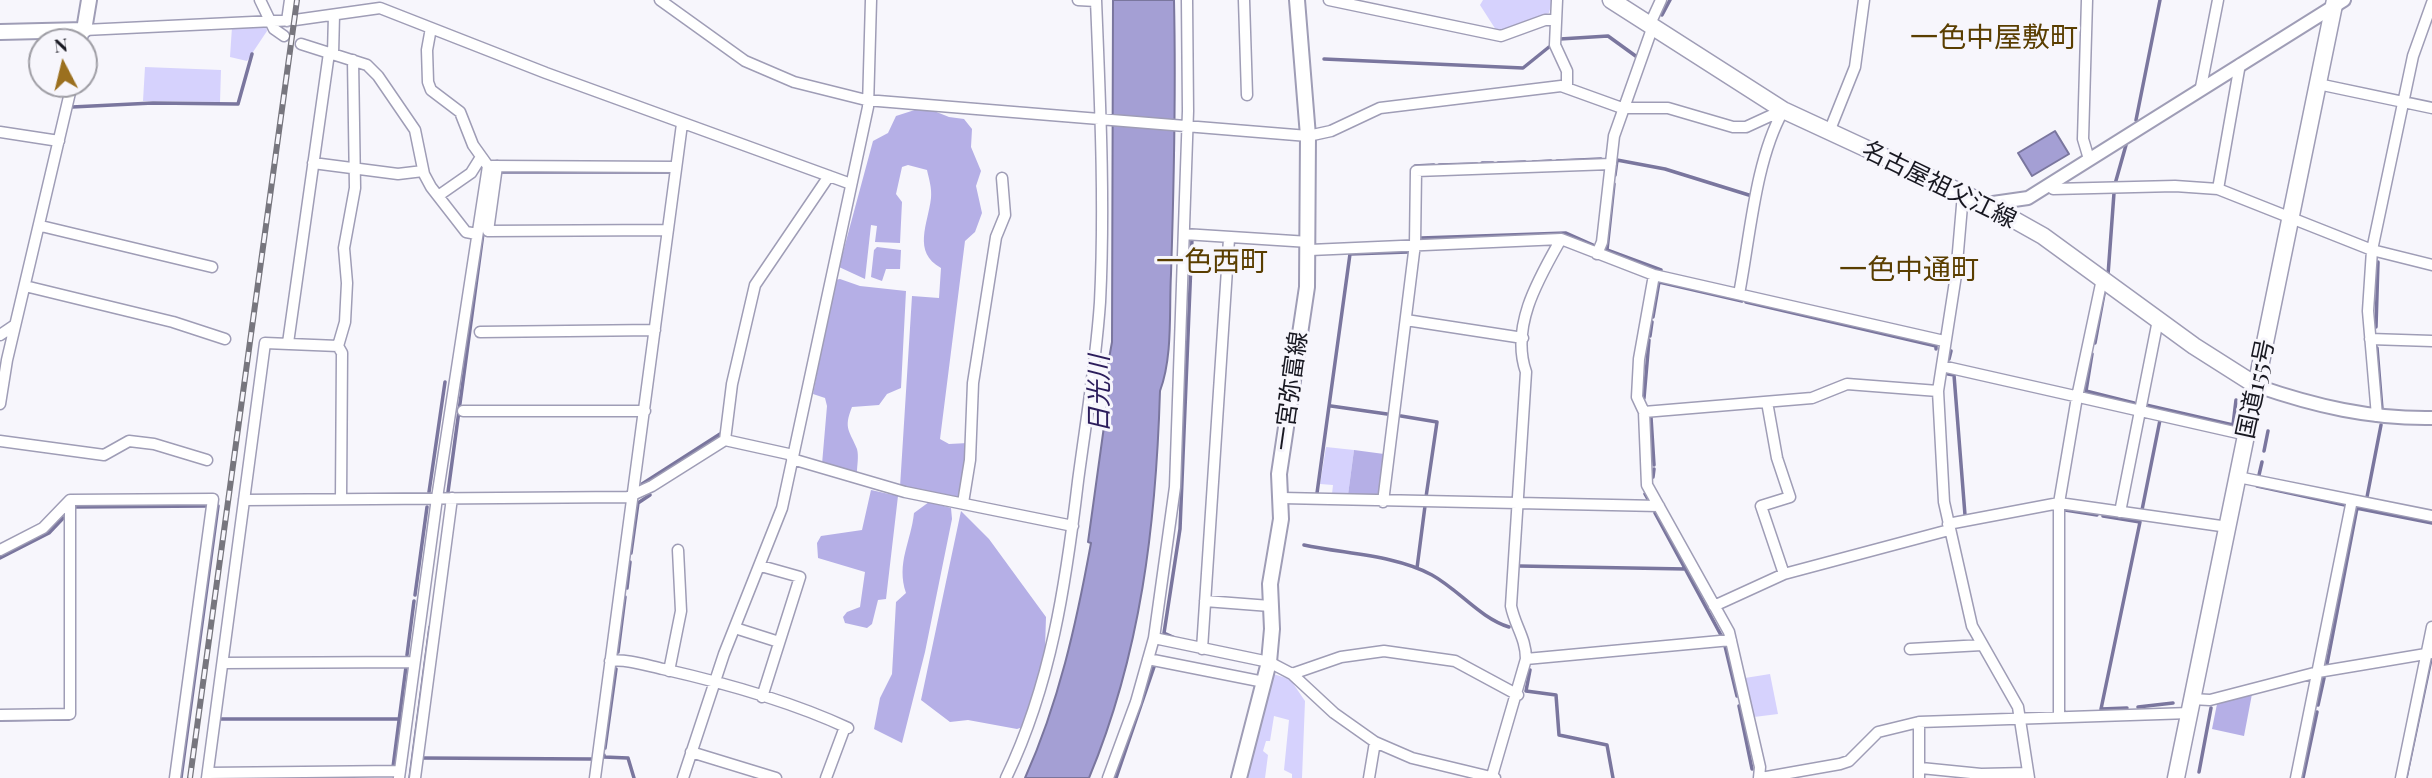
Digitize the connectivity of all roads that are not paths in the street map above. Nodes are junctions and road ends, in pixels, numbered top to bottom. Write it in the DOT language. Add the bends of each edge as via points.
graph roads {
  1 [pos="260,0"];
  2 [pos="290,0"];
  3 [pos="660,0"];
  4 [pos="871,0"];
  5 [pos="1078,0"];
  6 [pos="1096,0"];
  7 [pos="1187,0"];
  8 [pos="1244,0"];
  9 [pos="1297,0"];
  10 [pos="1329,0"];
  11 [pos="1557,0"];
  12 [pos="1611,0"];
  13 [pos="1661,0"];
  14 [pos="1864,0"];
  15 [pos="2087,0"];
  16 [pos="2218,0"];
  17 [pos="93,1"];
  18 [pos="2338,2"];
  19 [pos="2432,3"];
  20 [pos="382,4"];
  21 [pos="334,15"];
  22 [pos="1555,19"];
  23 [pos="287,20"];
  24 [pos="270,22"];
  25 [pos="1651,25"];
  26 [pos="432,27"];
  27 [pos="85,28"];
  28 [pos="0,32"];
  29 [pos="28,33"];
  30 [pos="98,35"];
  31 [pos="284,36"];
  32 [pos="301,44"];
  33 [pos="331,53"];
  34 [pos="353,60"];
  35 [pos="2240,64"];
  36 [pos="2318,84"];
  37 [pos="2201,87"];
  38 [pos="1567,88"];
  39 [pos="1247,95"];
  40 [pos="69,98"];
  41 [pos="866,100"];
  42 [pos="2403,102"];
  43 [pos="1622,108"];
  44 [pos="2432,108"];
  45 [pos="1783,110"];
  46 [pos="1104,119"];
  47 [pos="682,124"];
  48 [pos="1186,125"];
  49 [pos="0,132"];
  50 [pos="1829,132"];
  51 [pos="1308,136"];
  52 [pos="59,141"];
  53 [pos="2089,159"];
  54 [pos="313,163"];
  55 [pos="489,163"];
  56 [pos="1611,164"];
  57 [pos="677,167"];
  58 [pos="355,170"];
  59 [pos="424,172"];
  60 [pos="829,176"];
  61 [pos="1002,178"];
  62 [pos="851,184"];
  63 [pos="2049,185"];
  64 [pos="2218,188"];
  65 [pos="1963,194"];
  66 [pos="438,196"];
  67 [pos="1986,204"];
  68 [pos="2291,219"];
  69 [pos="41,226"];
  70 [pos="668,230"];
  71 [pos="477,234"];
  72 [pos="1184,234"];
  73 [pos="1229,239"];
  74 [pos="1561,239"];
  75 [pos="1415,244"];
  76 [pos="1309,246"];
  77 [pos="2372,250"];
  78 [pos="1597,254"];
  79 [pos="2432,265"];
  80 [pos="212,267"];
  81 [pos="1654,275"];
  82 [pos="2102,279"];
  83 [pos="25,286"];
  84 [pos="1739,295"];
  85 [pos="1406,320"];
  86 [pos="2158,320"];
  87 [pos="15,325"];
  88 [pos="655,330"];
  89 [pos="480,332"];
  90 [pos="0,335"];
  91 [pos="1523,338"];
  92 [pos="225,339"];
  93 [pos="2371,339"];
  94 [pos="1944,341"];
  95 [pos="2432,341"];
  96 [pos="288,343"];
  97 [pos="338,346"];
  98 [pos="1942,366"];
  99 [pos="2257,387"];
  100 [pos="1938,391"];
  101 [pos="2077,397"];
  102 [pos="1767,402"];
  103 [pos="0,404"];
  104 [pos="463,411"];
  105 [pos="645,411"];
  106 [pos="2139,411"];
  107 [pos="1644,412"];
  108 [pos="2377,416"];
  109 [pos="2432,418"];
  110 [pos="2247,435"];
  111 [pos="725,440"];
  112 [pos="0,441"];
  113 [pos="793,457"];
  114 [pos="207,460"];
  115 [pos="2238,477"];
  116 [pos="634,495"];
  117 [pos="437,498"];
  118 [pos="452,498"];
  119 [pos="1282,498"];
  120 [pos="341,499"];
  121 [pos="70,500"];
  122 [pos="244,500"];
  123 [pos="2352,500"];
  124 [pos="1383,502"];
  125 [pos="963,503"];
  126 [pos="2059,503"];
  127 [pos="1517,506"];
  128 [pos="1659,506"];
  129 [pos="2120,512"];
  130 [pos="2432,516"];
  131 [pos="1073,526"];
  132 [pos="1948,527"];
  133 [pos="2228,527"];
  134 [pos="0,550"];
  135 [pos="678,550"];
  136 [pos="761,566"];
  137 [pos="1784,574"];
  138 [pos="1205,601"];
  139 [pos="1270,606"];
  140 [pos="1714,606"];
  141 [pos="2432,627"];
  142 [pos="735,628"];
  143 [pos="1154,638"];
  144 [pos="1731,640"];
  145 [pos="779,642"];
  146 [pos="1982,645"];
  147 [pos="1202,649"];
  148 [pos="1910,649"];
  149 [pos="2429,653"];
  150 [pos="1148,659"];
  151 [pos="1526,659"];
  152 [pos="610,661"];
  153 [pos="414,662"];
  154 [pos="1269,662"];
  155 [pos="223,663"];
  156 [pos="669,671"];
  157 [pos="2318,672"];
  158 [pos="1292,674"];
  159 [pos="1264,681"];
  160 [pos="714,683"];
  161 [pos="1518,695"];
  162 [pos="762,697"];
  163 [pos="2191,706"];
  164 [pos="0,715"];
  165 [pos="2059,716"];
  166 [pos="2019,717"];
  167 [pos="1919,722"];
  168 [pos="1375,742"];
  169 [pos="691,752"];
  170 [pos="1920,773"];
  171 [pos="207,775"];
  172 [pos="399,775"];
  173 [pos="1467,775"];
  174 [pos="2028,776"];
  175 [pos="1493,777"];
  176 [pos="2180,777"];
  177 [pos="175,778"];
  178 [pos="415,778"];
  179 [pos="595,778"];
  180 [pos="683,778"];
  181 [pos="776,778"];
  182 [pos="826,778"];
  183 [pos="1006,778"];
  184 [pos="1108,778"];
  185 [pos="1239,778"];
  186 [pos="1369,778"];
  187 [pos="1760,778"];
  188 [pos="2296,778"];
  189 [pos="2401,778"];
  1 -- 24 [label="street"];
  2 -- 23 [label="street"];
  3 -- 41 [label="street" via="745,61 794,82"];
  4 -- 41 [label="street"];
  5 -- 6 [label="street"];
  6 -- 46 [label="street"];
  7 -- 48 [label="street"];
  8 -- 39 [label="street"];
  9 -- 51 [label="main road, 一宮弥富線"];
  10 -- 22 [label="street" via="1501,36"];
  11 -- 22 [label="street"];
  12 -- 25 [label="main road, 名古屋祖父江線"];
  13 -- 25 [label="street"];
  14 -- 50 [label="street" via="1854,67"];
  15 -- 53 [label="street" via="2083,138"];
  16 -- 37 [label="street"];
  17 -- 27 [label="main road"];
  18 -- 35 [label="street"];
  18 -- 36 [label="main road, 国道155号"];
  19 -- 42 [label="street"];
  20 -- 21 [label="street"];
  20 -- 26 [label="street"];
  21 -- 23 [label="street"];
  21 -- 33 [label="street"];
  22 -- 38 [label="street" via="1555,45 1567,71"];
  23 -- 24 [label="street"];
  24 -- 30 [label="street"];
  24 -- 31 [label="street"];
  25 -- 43 [label="street"];
  25 -- 45 [label="main road, 名古屋祖父江線"];
  26 -- 47 [label="street"];
  26 -- 55 [label="street" via="426,50 431,90 460,113"];
  28 -- 29 [label="main road"];
  32 -- 33 [label="street"];
  33 -- 34 [label="street"];
  33 -- 54 [label="street"];
  34 -- 58 [label="street"];
  34 -- 59 [label="street" via="378,76 415,130"];
  35 -- 37 [label="street"];
  35 -- 64 [label="street"];
  36 -- 42 [label="street"];
  36 -- 68 [label="main road, 国道155号"];
  37 -- 53 [label="street"];
  38 -- 43 [label="street"];
  38 -- 51 [label="street" via="1380,107 1331,131"];
  40 -- 52 [label="street"];
  41 -- 46 [label="street"];
  41 -- 62 [label="street"];
  42 -- 44 [label="street"];
  42 -- 77 [label="street"];
  43 -- 45 [label="street" via="1668,108 1733,127 1746,127"];
  43 -- 56 [label="street"];
  45 -- 50 [label="main road, 名古屋祖父江線"];
  45 -- 84 [label="street" via="1764,164"];
  46 -- 48 [label="street"];
  46 -- 131 [label="street" via="1100,303"];
  47 -- 57 [label="street"];
  47 -- 60 [label="street"];
  48 -- 51 [label="street"];
  48 -- 72 [label="street"];
  49 -- 52 [label="street"];
  50 -- 65 [label="main road, 名古屋祖父江線"];
  51 -- 76 [label="main road, 一宮弥富線"];
  52 -- 69 [label="street"];
  53 -- 63 [label="street"];
  54 -- 58 [label="street"];
  54 -- 96 [label="street"];
  55 -- 57 [label="street"];
  55 -- 66 [label="street"];
  55 -- 70 [label="street" via="488,231"];
  55 -- 71 [label="street"];
  56 -- 75 [label="street" via="1416,170"];
  56 -- 78 [label="street"];
  57 -- 70 [label="street"];
  58 -- 59 [label="street"];
  58 -- 97 [label="street" via="344,248 345,321"];
  59 -- 66 [label="street"];
  60 -- 62 [label="street"];
  60 -- 111 [label="street" via="755,285"];
  61 -- 125 [label="street" via="1005,215 996,237 972,383 970,460"];
  62 -- 113 [label="street"];
  63 -- 64 [label="street" via="2053,189"];
  63 -- 67 [label="street" via="2028,198"];
  64 -- 68 [label="street"];
  65 -- 67 [label="main road, 名古屋祖父江線"];
  65 -- 94 [label="street"];
  66 -- 71 [label="street" via="466,232"];
  67 -- 82 [label="main road, 名古屋祖父江線" via="2043,236"];
  68 -- 77 [label="street"];
  68 -- 99 [label="main road, 国道155号"];
  69 -- 80 [label="street"];
  69 -- 83 [label="street"];
  70 -- 88 [label="street"];
  71 -- 117 [label="street"];
  72 -- 73 [label="street"];
  72 -- 143 [label="street" via="1175,487"];
  73 -- 76 [label="street"];
  73 -- 138 [label="street"];
  74 -- 75 [label="street"];
  74 -- 78 [label="street"];
  74 -- 91 [label="street" via="1534,288"];
  75 -- 76 [label="street"];
  75 -- 85 [label="street"];
  76 -- 119 [label="main road, 一宮弥富線" via="1279,474"];
  77 -- 79 [label="street"];
  77 -- 93 [label="street"];
  78 -- 81 [label="street"];
  81 -- 84 [label="street"];
  81 -- 107 [label="street" via="1639,359 1637,397"];
  82 -- 86 [label="main road, 名古屋祖父江線"];
  82 -- 101 [label="street"];
  83 -- 87 [label="street"];
  83 -- 92 [label="street"];
  84 -- 94 [label="street"];
  85 -- 91 [label="street"];
  85 -- 124 [label="street"];
  86 -- 99 [label="main road, 名古屋祖父江線"];
  86 -- 106 [label="street"];
  87 -- 90 [label="street"];
  87 -- 103 [label="street"];
  88 -- 89 [label="street"];
  88 -- 105 [label="street"];
  91 -- 127 [label="street" via="1520,357 1526,372"];
  93 -- 95 [label="street"];
  93 -- 108 [label="street"];
  94 -- 98 [label="street"];
  96 -- 97 [label="street"];
  96 -- 122 [label="street" via="265,343"];
  97 -- 120 [label="street" via="342,353"];
  98 -- 100 [label="street"];
  98 -- 101 [label="street"];
  99 -- 108 [label="street"];
  99 -- 110 [label="main road, 国道155号"];
  100 -- 102 [label="street" via="1847,384 1812,398"];
  100 -- 132 [label="street"];
  101 -- 106 [label="street"];
  101 -- 126 [label="street"];
  102 -- 107 [label="street"];
  102 -- 137 [label="street" via="1790,497 1761,506"];
  104 -- 105 [label="street"];
  105 -- 116 [label="street"];
  106 -- 110 [label="street"];
  106 -- 129 [label="street"];
  107 -- 128 [label="street" via="1647,485"];
  108 -- 109 [label="street"];
  110 -- 115 [label="main road, 国道155号"];
  111 -- 113 [label="street"];
  111 -- 116 [label="street"];
  112 -- 114 [label="street" via="104,455 129,440"];
  113 -- 125 [label="street" via="897,490"];
  113 -- 136 [label="street" via="782,508"];
  115 -- 123 [label="street"];
  115 -- 133 [label="main road, 国道155号"];
  116 -- 118 [label="street"];
  116 -- 152 [label="street"];
  117 -- 118 [label="street"];
  117 -- 120 [label="street"];
  117 -- 153 [label="street"];
  118 -- 178 [label="street"];
  119 -- 124 [label="street"];
  119 -- 139 [label="main road, 一宮弥富線"];
  120 -- 122 [label="street"];
  121 -- 134 [label="street" via="43,528"];
  121 -- 164 [label="street" via="70,714"];
  121 -- 177 [label="street" via="212,499"];
  122 -- 155 [label="street"];
  123 -- 130 [label="street"];
  123 -- 157 [label="street"];
  124 -- 127 [label="street"];
  125 -- 131 [label="street"];
  126 -- 129 [label="street"];
  126 -- 132 [label="street"];
  126 -- 165 [label="street"];
  127 -- 128 [label="street"];
  127 -- 151 [label="street" via="1511,606 1515,625 1526,641"];
  128 -- 140 [label="street"];
  129 -- 133 [label="street"];
  131 -- 183 [label="street" via="1052,650"];
  132 -- 137 [label="street"];
  132 -- 146 [label="street" via="1972,626"];
  133 -- 163 [label="main road, 国道155号"];
  135 -- 156 [label="street" via="681,611"];
  136 -- 142 [label="street"];
  136 -- 145 [label="street" via="800,578"];
  137 -- 140 [label="street"];
  138 -- 139 [label="street"];
  138 -- 147 [label="street"];
  139 -- 154 [label="main road, 一宮弥富線"];
  140 -- 144 [label="street"];
  141 -- 149 [label="street"];
  142 -- 145 [label="street"];
  142 -- 160 [label="street"];
  143 -- 147 [label="street"];
  143 -- 150 [label="street"];
  144 -- 151 [label="street"];
  144 -- 187 [label="street"];
  145 -- 162 [label="street"];
  146 -- 148 [label="street"];
  146 -- 166 [label="street" via="2018,707"];
  147 -- 154 [label="street"];
  149 -- 157 [label="street"];
  149 -- 189 [label="street"];
  150 -- 159 [label="street"];
  150 -- 184 [label="street"];
  151 -- 161 [label="street"];
  152 -- 156 [label="street" via="621,659"];
  152 -- 179 [label="street"];
  153 -- 155 [label="street"];
  153 -- 172 [label="street"];
  154 -- 158 [label="street"];
  154 -- 159 [label="main road, 一宮弥富線"];
  155 -- 171 [label="street"];
  156 -- 160 [label="street"];
  157 -- 163 [label="street"];
  157 -- 188 [label="street"];
  158 -- 161 [label="street" via="1341,657 1384,651 1455,661"];
  158 -- 168 [label="street"];
  159 -- 185 [label="main road, 一宮弥富線"];
  160 -- 162 [label="street"];
  160 -- 169 [label="street"];
  161 -- 175 [label="street"];
  162 -- 182 [label="street" via="847,727"];
  163 -- 165 [label="street"];
  163 -- 176 [label="main road, 国道155号"];
  165 -- 166 [label="street"];
  166 -- 167 [label="street"];
  166 -- 174 [label="street"];
  167 -- 170 [label="street"];
  167 -- 187 [label="street" via="1878,732 1849,761"];
  168 -- 173 [label="street"];
  168 -- 186 [label="street"];
  169 -- 180 [label="street"];
  169 -- 181 [label="street"];
  170 -- 174 [label="street"];
  171 -- 172 [label="street"];
  173 -- 175 [label="street"];
}
